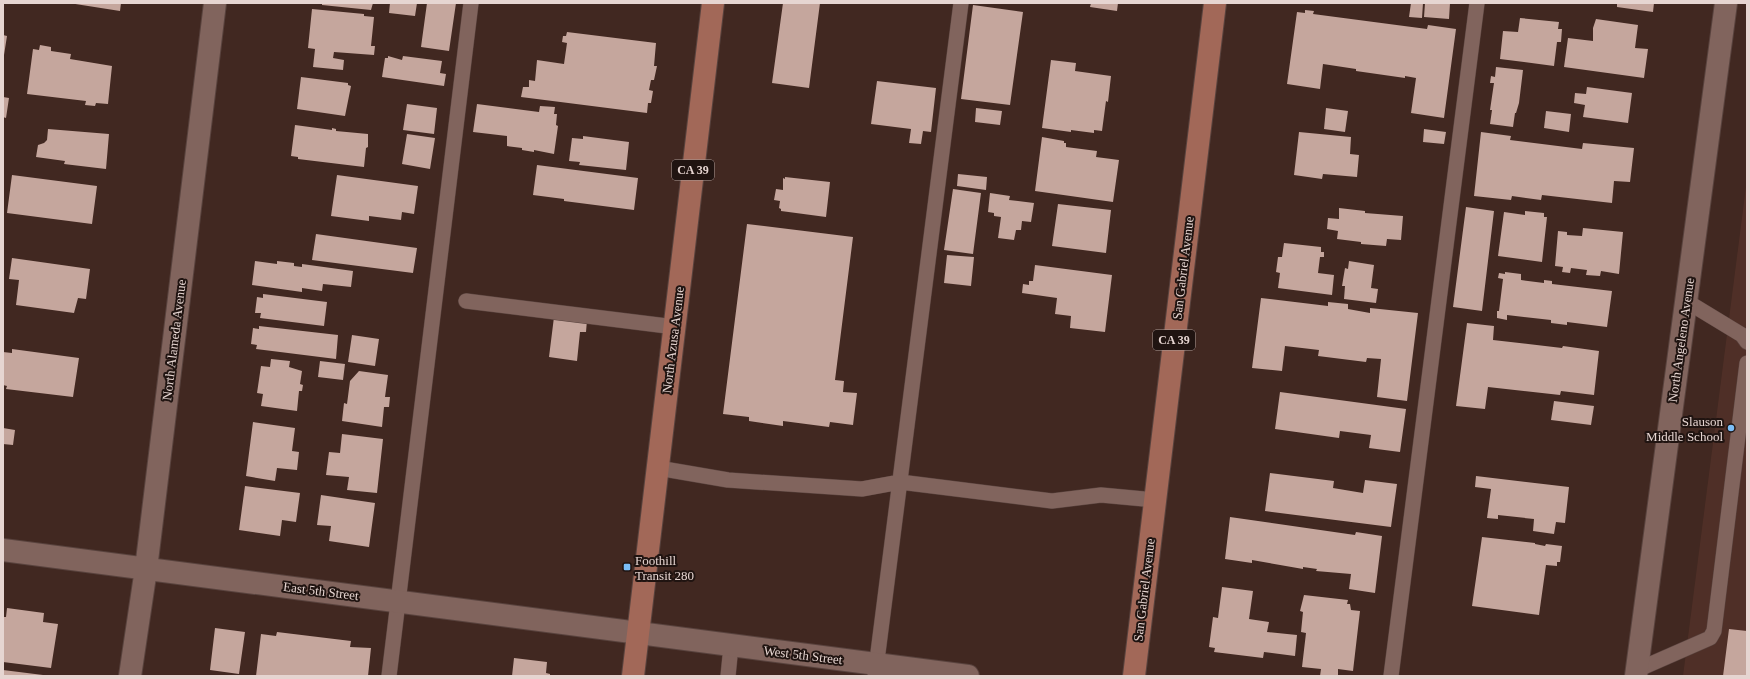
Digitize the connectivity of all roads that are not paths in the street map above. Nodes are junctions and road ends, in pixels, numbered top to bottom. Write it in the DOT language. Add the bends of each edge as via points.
graph roads {
  1 [pos="215,3"];
  2 [pos="471,3"];
  3 [pos="713,3"];
  4 [pos="961,3"];
  5 [pos="1214,3"];
  6 [pos="1477,3"];
  7 [pos="1726,3"];
  8 [pos="466,301"];
  9 [pos="1686,301"];
  10 [pos="675,327"];
  11 [pos="1747,342"];
  12 [pos="1747,363"];
  13 [pos="658,468"];
  14 [pos="900,482"];
  15 [pos="1155,500"];
  16 [pos="3,550"];
  17 [pos="146,569"];
  18 [pos="399,601"];
  19 [pos="638,634"];
  20 [pos="731,646"];
  21 [pos="876,670"];
  22 [pos="1636,673"];
  23 [pos="130,676"];
  24 [pos="389,676"];
  25 [pos="633,676"];
  26 [pos="728,676"];
  27 [pos="968,676"];
  28 [pos="1134,676"];
  29 [pos="1391,676"];
  1 -- 17 [label="street, North Alameda Avenue"];
  2 -- 18 [label="lane"];
  3 -- 10 [label="main road, North Azusa Avenue / CA 39"];
  4 -- 14 [label="lane"];
  5 -- 15 [label="main road, San Gabriel Avenue / CA 39"];
  6 -- 29 [label="lane"];
  7 -- 9 [label="street, North Angeleno Avenue"];
  8 -- 10 [label="lane"];
  9 -- 11 [label="lane" via="1742,334"];
  9 -- 22 [label="street, North Angeleno Avenue"];
  10 -- 13 [label="main road, North Azusa Avenue / CA 39"];
  12 -- 22 [label="lane" via="1714,631 1705,641"];
  13 -- 14 [label="lane" via="728,480 862,489"];
  13 -- 19 [label="main road, North Azusa Avenue / CA 39"];
  14 -- 15 [label="lane" via="1052,500 1101,495"];
  14 -- 21 [label="lane"];
  15 -- 28 [label="main road, San Gabriel Avenue / CA 39"];
  16 -- 17 [label="street, East 5th Street"];
  17 -- 18 [label="street, East 5th Street"];
  17 -- 23 [label="street, North Alameda Avenue"];
  18 -- 19 [label="street, East 5th Street"];
  18 -- 24 [label="lane"];
  19 -- 20 [label="street, West 5th Street"];
  19 -- 25 [label="main road, North Azusa Avenue / CA 39"];
  20 -- 21 [label="street, West 5th Street"];
  20 -- 26 [label="lane"];
  21 -- 27 [label="street, West 5th Street"];
}
